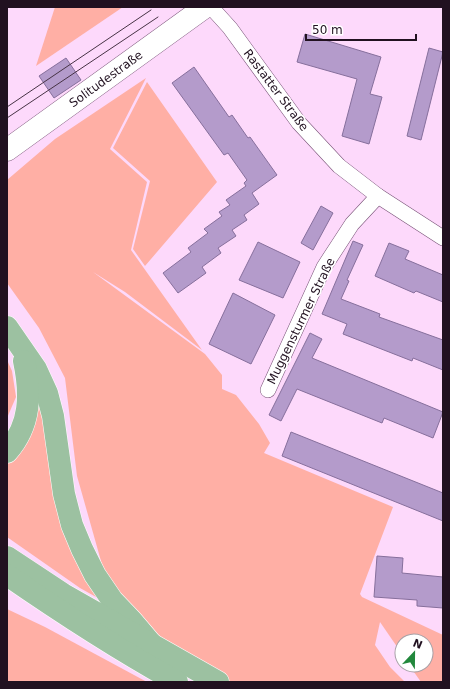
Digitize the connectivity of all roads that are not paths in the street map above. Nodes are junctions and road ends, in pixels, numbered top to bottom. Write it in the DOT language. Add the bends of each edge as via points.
graph roads {
  1 [pos="205,7"];
  2 [pos="211,7"];
  3 [pos="7,150"];
  4 [pos="378,196"];
  5 [pos="443,238"];
  6 [pos="7,326"];
  7 [pos="22,350"];
  8 [pos="268,390"];
  9 [pos="7,452"];
  10 [pos="7,557"];
  11 [pos="7,575"];
  12 [pos="7,592"];
  13 [pos="58,610"];
  14 [pos="154,647"];
  15 [pos="178,682"];
  16 [pos="218,682"];
  1 -- 3 [label="main road, Solitudestraße"];
  2 -- 4 [label="street, Rastatter Straße" via="230,28 299,123 339,166"];
  4 -- 5 [label="street, Rastatter Straße"];
  4 -- 8 [label="street, Muggensturmer Straße" via="352,224 324,267"];
  6 -- 7 [label="main road"];
  7 -- 9 [label="main road" via="28,380 27,415 20,433"];
  7 -- 14 [label="main road" via="36,369 47,393 53,416 64,494 72,525 82,549 112,600"];
  10 -- 14 [label="main road" via="63,594"];
  11 -- 13 [label="main road"];
  12 -- 13 [label="main road" via="31,604"];
  13 -- 15 [label="main road"];
  14 -- 16 [label="main road"];
}
